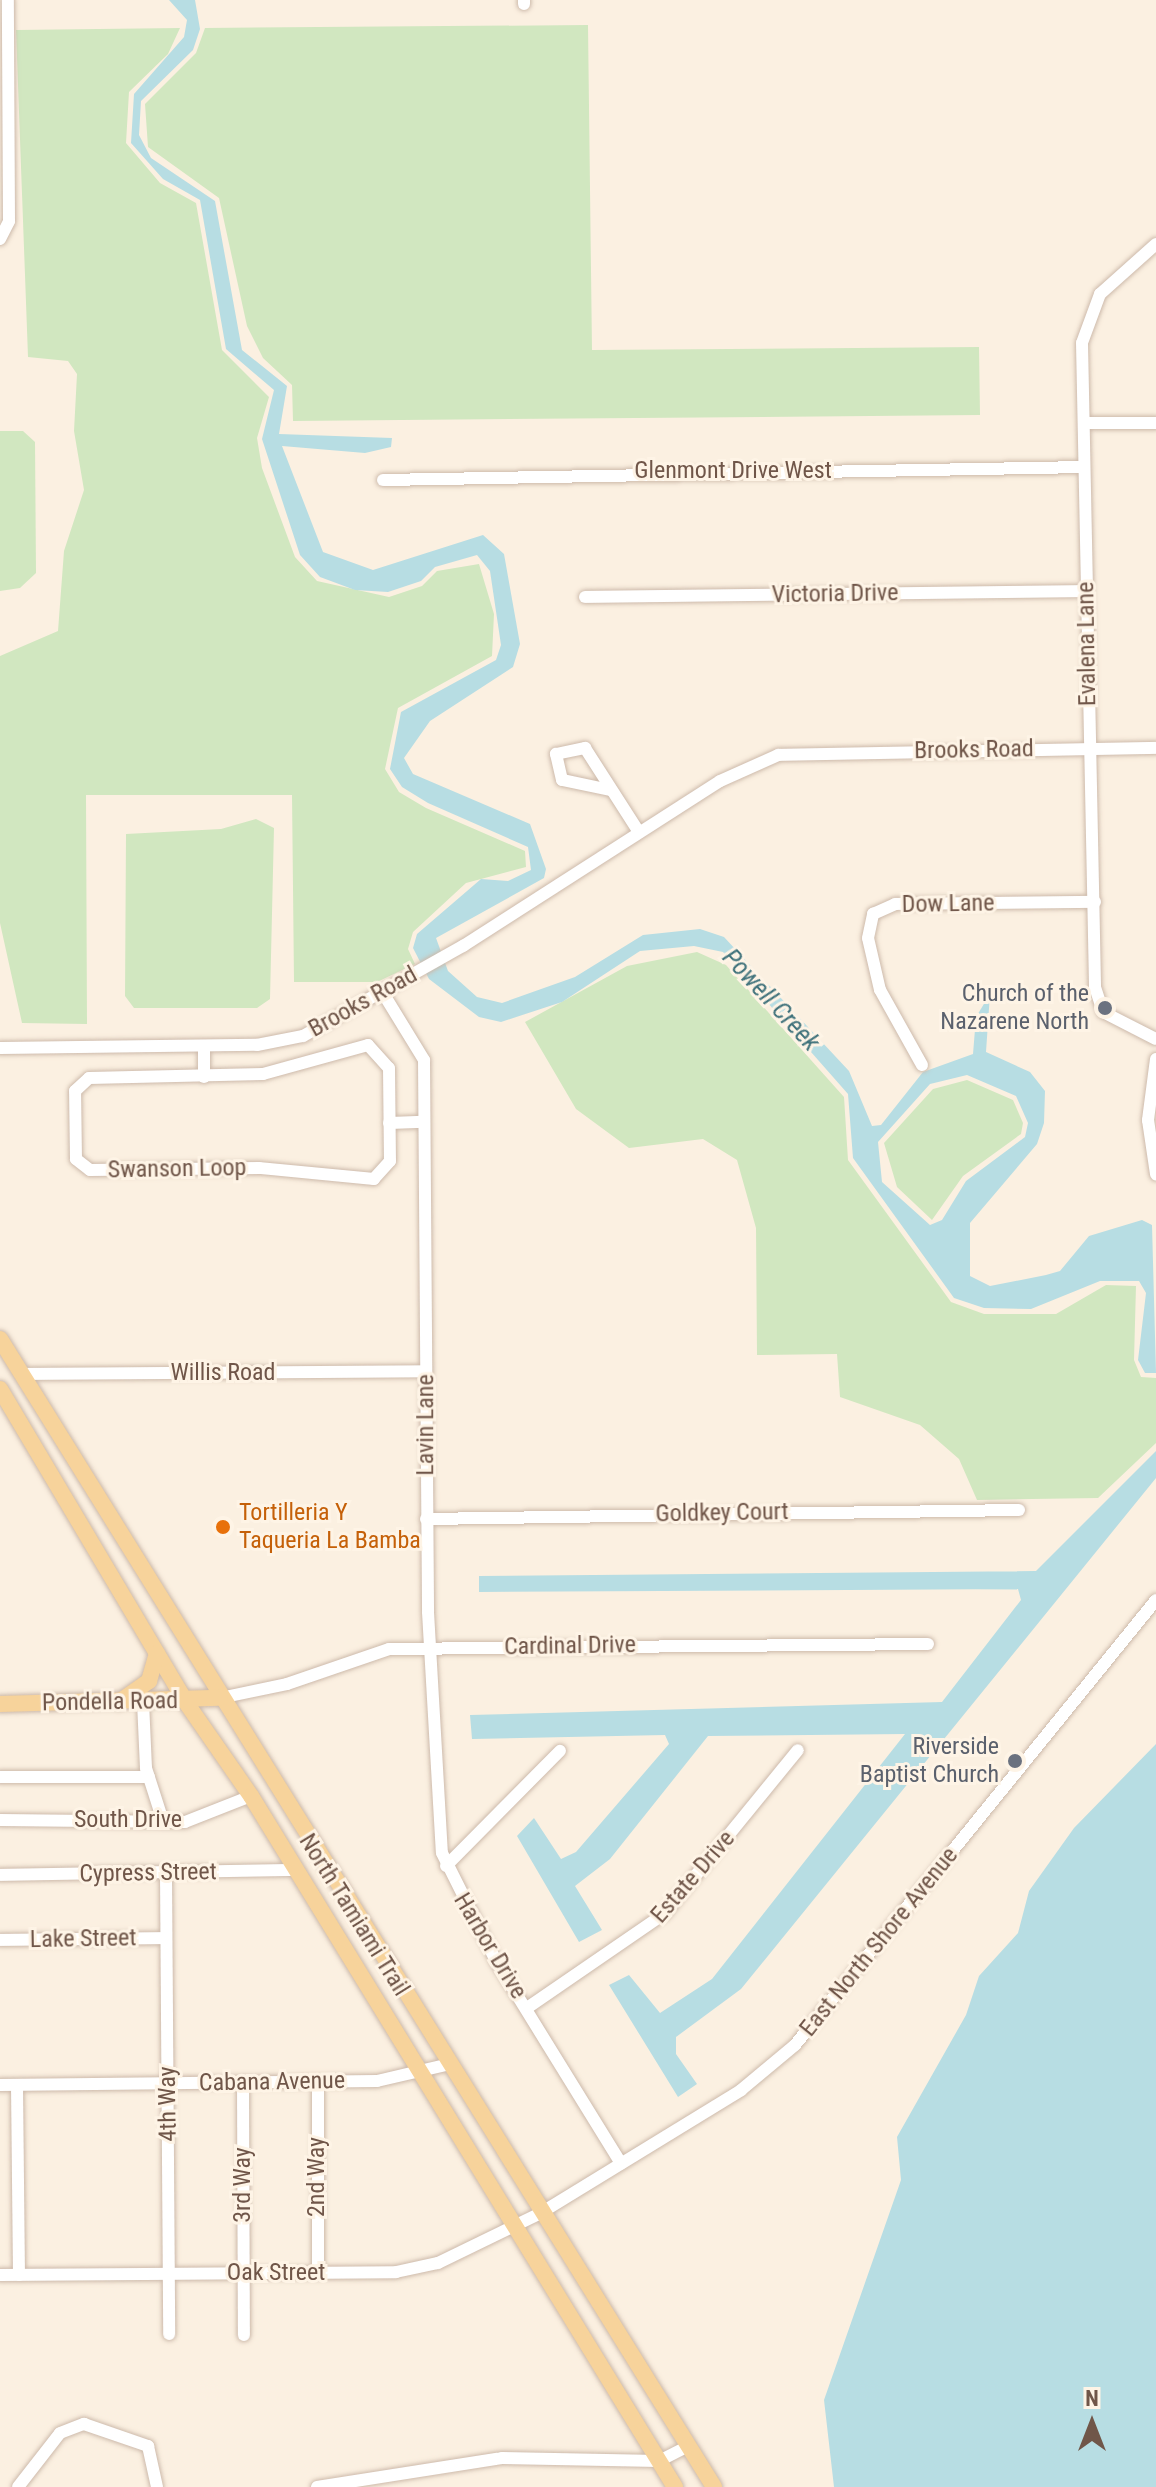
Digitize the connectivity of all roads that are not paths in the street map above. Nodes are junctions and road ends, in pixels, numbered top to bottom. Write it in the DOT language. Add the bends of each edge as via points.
graph roads {
  1 [pos="8,0"];
  2 [pos="0,239"];
  3 [pos="1156,244"];
  4 [pos="1084,423"];
  5 [pos="1156,423"];
  6 [pos="1084,467"];
  7 [pos="383,480"];
  8 [pos="1085,591"];
  9 [pos="585,597"];
  10 [pos="1089,748"];
  11 [pos="1156,748"];
  12 [pos="610,790"];
  13 [pos="639,832"];
  14 [pos="1095,902"];
  15 [pos="383,993"];
  16 [pos="1156,1039"];
  17 [pos="204,1046"];
  18 [pos="0,1048"];
  19 [pos="1156,1059"];
  20 [pos="922,1065"];
  21 [pos="204,1077"];
  22 [pos="424,1122"];
  23 [pos="389,1123"];
  24 [pos="1156,1174"];
  25 [pos="0,1339"];
  26 [pos="0,1370"];
  27 [pos="425,1371"];
  28 [pos="21,1374"];
  29 [pos="0,1389"];
  30 [pos="1019,1510"];
  31 [pos="426,1519"];
  32 [pos="1156,1600"];
  33 [pos="928,1644"];
  34 [pos="430,1648"];
  35 [pos="157,1653"];
  36 [pos="220,1698"];
  37 [pos="185,1701"];
  38 [pos="119,1702"];
  39 [pos="143,1702"];
  40 [pos="0,1704"];
  41 [pos="798,1750"];
  42 [pos="560,1751"];
  43 [pos="0,1777"];
  44 [pos="149,1777"];
  45 [pos="251,1796"];
  46 [pos="0,1820"];
  47 [pos="163,1821"];
  48 [pos="446,1866"];
  49 [pos="297,1870"];
  50 [pos="166,1873"];
  51 [pos="0,1875"];
  52 [pos="166,1938"];
  53 [pos="0,1940"];
  54 [pos="527,2008"];
  55 [pos="446,2065"];
  56 [pos="423,2072"];
  57 [pos="243,2082"];
  58 [pos="318,2082"];
  59 [pos="168,2083"];
  60 [pos="0,2085"];
  61 [pos="17,2085"];
  62 [pos="621,2163"];
  63 [pos="539,2214"];
  64 [pos="513,2224"];
  65 [pos="245,2273"];
  66 [pos="318,2273"];
  67 [pos="0,2275"];
  68 [pos="19,2275"];
  69 [pos="169,2275"];
  70 [pos="169,2334"];
  71 [pos="244,2335"];
  72 [pos="688,2446"];
  73 [pos="659,2461"];
  74 [pos="18,2487"];
  75 [pos="157,2487"];
  76 [pos="317,2487"];
  77 [pos="675,2487"];
  78 [pos="714,2487"];
  1 -- 2 [label="street" via="9,221"];
  3 -- 4 [label="street, Evalena Lane" via="1108,283 1086,320"];
  4 -- 5 [label="street"];
  4 -- 6 [label="street, Evalena Lane"];
  6 -- 7 [label="street, Glenmont Drive West"];
  6 -- 8 [label="street, Evalena Lane"];
  8 -- 9 [label="street, Victoria Drive"];
  8 -- 10 [label="street, Evalena Lane"];
  10 -- 11 [label="street, Brooks Road"];
  10 -- 13 [label="street, Brooks Road" via="778,755"];
  10 -- 14 [label="street, Evalena Lane"];
  12 -- 12 [label="street" via="585,748 556,754 562,780"];
  12 -- 13 [label="street"];
  13 -- 15 [label="street, Brooks Road"];
  14 -- 16 [label="street, Evalena Lane" via="1097,1002 1114,1019"];
  14 -- 20 [label="street, Dow Lane" via="909,903 873,914 868,938 880,990"];
  15 -- 17 [label="street, Brooks Road" via="288,1041"];
  15 -- 22 [label="street, Lavin Lane" via="424,1060"];
  17 -- 18 [label="street, Brooks Road"];
  17 -- 21 [label="street"];
  19 -- 24 [label="street" via="1148,1120"];
  21 -- 23 [label="street, Swanson Loop" via="289,1069 368,1045 389,1068"];
  21 -- 23 [label="street, Swanson Loop" via="83,1080 74,1099 76,1159 90,1170 259,1168 374,1179 388,1169"];
  22 -- 23 [label="street"];
  22 -- 27 [label="street, Lavin Lane"];
  25 -- 28 [label="main road, North Tamiami Trail"];
  26 -- 28 [label="main road"];
  27 -- 28 [label="street, Willis Road"];
  27 -- 31 [label="street, Lavin Lane"];
  28 -- 36 [label="main road, North Tamiami Trail"];
  29 -- 35 [label="main road, North Tamiami Trail"];
  30 -- 31 [label="street, Goldkey Court"];
  31 -- 34 [label="street, Lavin Lane"];
  32 -- 62 [label="street, East North Shore Avenue" via="795,2045 758,2078"];
  33 -- 34 [label="street, Cardinal Drive"];
  34 -- 36 [label="street, Cardinal Drive" via="375,1650 301,1680"];
  34 -- 48 [label="street, Lavin Lane"];
  35 -- 37 [label="main road, North Tamiami Trail"];
  35 -- 38 [label="main road" via="149,1681"];
  36 -- 37 [label="main road, Pondella Road"];
  36 -- 55 [label="main road, North Tamiami Trail"];
  37 -- 39 [label="main road, Pondella Road"];
  37 -- 45 [label="main road, North Tamiami Trail"];
  38 -- 39 [label="main road, Pondella Road"];
  38 -- 40 [label="main road, Pondella Road"];
  39 -- 44 [label="street"];
  41 -- 54 [label="street, Estate Drive" via="665,1913"];
  42 -- 48 [label="street, Harbor Drive"];
  43 -- 44 [label="street"];
  44 -- 47 [label="street"];
  45 -- 47 [label="street, South Drive" via="218,1813"];
  45 -- 49 [label="main road, North Tamiami Trail"];
  46 -- 47 [label="street, South Drive"];
  48 -- 54 [label="street, Harbor Drive"];
  49 -- 50 [label="street, Cypress Street"];
  49 -- 56 [label="main road, North Tamiami Trail"];
  50 -- 51 [label="street, Cypress Street"];
  50 -- 52 [label="street, 4th Way"];
  52 -- 53 [label="street, Lake Street"];
  52 -- 59 [label="street, 4th Way"];
  54 -- 62 [label="street, Harbor Drive"];
  55 -- 56 [label="street, Cabana Avenue"];
  55 -- 63 [label="main road, North Tamiami Trail"];
  56 -- 58 [label="street, Cabana Avenue"];
  56 -- 64 [label="main road, North Tamiami Trail"];
  57 -- 58 [label="street, Cabana Avenue"];
  57 -- 59 [label="street, Cabana Avenue"];
  57 -- 65 [label="street, 3rd Way"];
  58 -- 66 [label="street, 2nd Way"];
  59 -- 61 [label="street, Cabana Avenue"];
  59 -- 69 [label="street, 4th Way"];
  60 -- 61 [label="street, Cabana Avenue"];
  61 -- 68 [label="street"];
  62 -- 63 [label="street, East North Shore Avenue"];
  63 -- 64 [label="street, Oak Street"];
  63 -- 72 [label="main road, North Tamiami Trail"];
  64 -- 66 [label="street, Oak Street" via="425,2267"];
  64 -- 73 [label="main road, North Tamiami Trail"];
  65 -- 66 [label="street, Oak Street"];
  65 -- 69 [label="street, Oak Street"];
  65 -- 71 [label="street, 3rd Way"];
  67 -- 68 [label="street, Oak Street"];
  68 -- 69 [label="street, Oak Street"];
  69 -- 70 [label="street, 4th Way"];
  72 -- 73 [label="street"];
  72 -- 78 [label="main road, North Tamiami Trail"];
  73 -- 76 [label="street" via="502,2458"];
  73 -- 77 [label="main road, North Tamiami Trail"];
  74 -- 75 [label="street" via="60,2433 84,2424 148,2446"];
}
